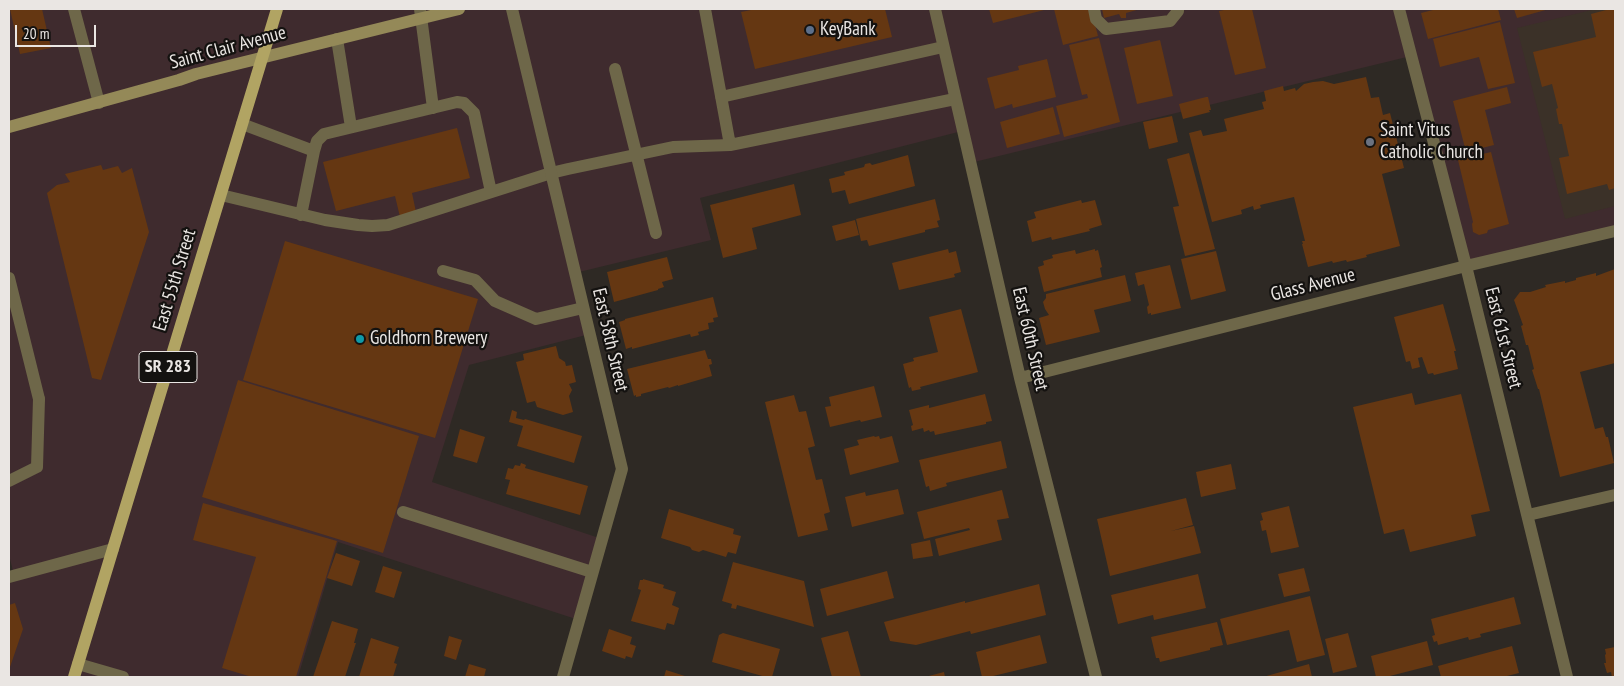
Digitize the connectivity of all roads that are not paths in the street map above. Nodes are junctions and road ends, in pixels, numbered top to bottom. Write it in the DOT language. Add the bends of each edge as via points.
graph roads {
  1 [pos="74,9"];
  2 [pos="277,9"];
  3 [pos="458,9"];
  4 [pos="512,9"];
  5 [pos="705,9"];
  6 [pos="934,9"];
  7 [pos="1094,9"];
  8 [pos="1178,9"];
  9 [pos="1399,9"];
  10 [pos="422,13"];
  11 [pos="337,39"];
  12 [pos="943,47"];
  13 [pos="262,58"];
  14 [pos="615,69"];
  15 [pos="721,97"];
  16 [pos="955,99"];
  17 [pos="99,103"];
  18 [pos="433,108"];
  19 [pos="242,124"];
  20 [pos="9,127"];
  21 [pos="351,128"];
  22 [pos="730,145"];
  23 [pos="314,150"];
  24 [pos="636,155"];
  25 [pos="551,173"];
  26 [pos="491,192"];
  27 [pos="221,195"];
  28 [pos="301,215"];
  29 [pos="1615,231"];
  30 [pos="656,233"];
  31 [pos="1466,266"];
  32 [pos="443,271"];
  33 [pos="9,278"];
  34 [pos="583,308"];
  35 [pos="1020,378"];
  36 [pos="9,482"];
  37 [pos="1615,495"];
  38 [pos="403,512"];
  39 [pos="1528,515"];
  40 [pos="113,549"];
  41 [pos="592,572"];
  42 [pos="9,577"];
  43 [pos="78,664"];
  44 [pos="74,677"];
  45 [pos="123,677"];
  46 [pos="563,677"];
  47 [pos="1096,677"];
  48 [pos="1568,677"];
  1 -- 17 [label="street"];
  2 -- 13 [label="main road, East 55th Street"];
  3 -- 10 [label="main road, Saint Clair Avenue"];
  4 -- 25 [label="street, East 58th Street"];
  5 -- 15 [label="street"];
  6 -- 12 [label="street, East 60th Street"];
  7 -- 8 [label="street" via="1096,19 1106,29 1170,20"];
  9 -- 31 [label="street, East 61st Street"];
  10 -- 11 [label="main road, Saint Clair Avenue"];
  10 -- 18 [label="street"];
  11 -- 13 [label="main road, Saint Clair Avenue"];
  11 -- 21 [label="street"];
  12 -- 15 [label="street"];
  12 -- 16 [label="street, East 60th Street"];
  13 -- 17 [label="main road, Saint Clair Avenue"];
  13 -- 19 [label="main road, East 55th Street / SR 283"];
  14 -- 24 [label="street"];
  15 -- 22 [label="street"];
  16 -- 22 [label="street"];
  16 -- 35 [label="street, East 60th Street"];
  17 -- 20 [label="main road, Saint Clair Avenue"];
  18 -- 21 [label="street"];
  18 -- 26 [label="street" via="457,102 474,113"];
  19 -- 23 [label="street"];
  19 -- 27 [label="main road, East 55th Street / SR 283"];
  21 -- 23 [label="street" via="324,134"];
  22 -- 24 [label="street" via="673,147"];
  23 -- 28 [label="street"];
  24 -- 25 [label="street"];
  24 -- 30 [label="street"];
  25 -- 26 [label="street"];
  25 -- 34 [label="street, East 58th Street"];
  26 -- 28 [label="street" via="388,225 358,225"];
  27 -- 28 [label="street"];
  27 -- 40 [label="main road, East 55th Street / SR 283"];
  29 -- 31 [label="street, Glass Avenue"];
  31 -- 35 [label="street, Glass Avenue"];
  31 -- 39 [label="street, East 61st Street"];
  32 -- 34 [label="street" via="475,280 495,301 536,319"];
  33 -- 36 [label="street" via="39,398 37,467"];
  34 -- 41 [label="street, East 58th Street" via="622,469"];
  35 -- 47 [label="street, East 60th Street"];
  37 -- 39 [label="street"];
  38 -- 41 [label="street"];
  39 -- 48 [label="street, East 61st Street"];
  40 -- 42 [label="street"];
  40 -- 43 [label="main road, East 55th Street / SR 283"];
  41 -- 46 [label="street, East 58th Street"];
  43 -- 44 [label="main road, East 55th Street / SR 283"];
  43 -- 45 [label="street"];
}
